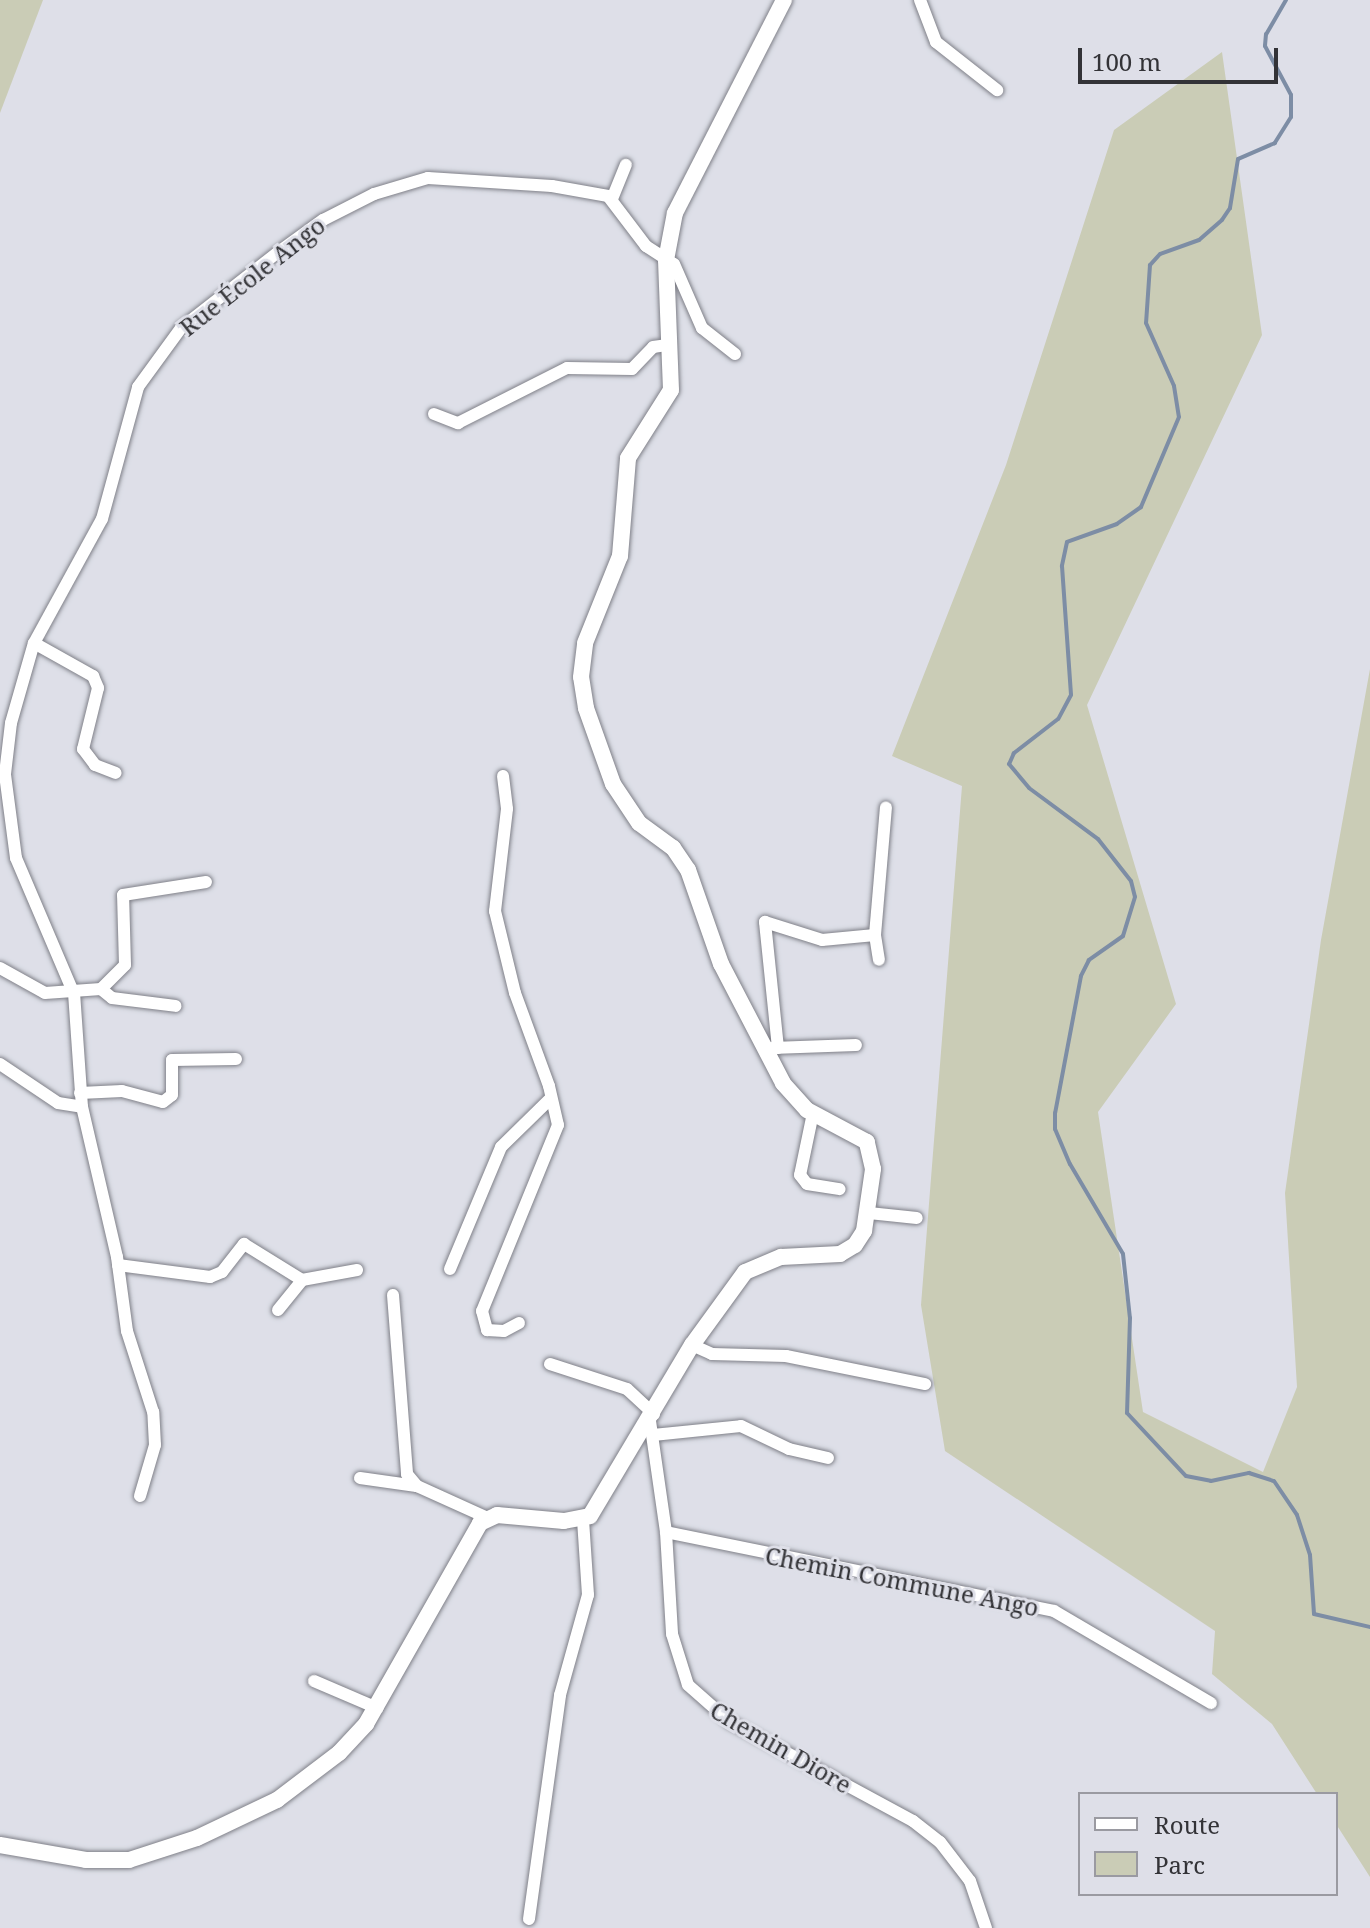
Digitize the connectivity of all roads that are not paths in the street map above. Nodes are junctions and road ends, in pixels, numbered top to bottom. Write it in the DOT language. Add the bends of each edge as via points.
graph roads {
  1 [pos="784,0"];
  2 [pos="920,0"];
  3 [pos="997,90"];
  4 [pos="626,165"];
  5 [pos="612,199"];
  6 [pos="666,260"];
  7 [pos="668,345"];
  8 [pos="735,354"];
  9 [pos="434,414"];
  10 [pos="34,643"];
  11 [pos="116,773"];
  12 [pos="503,776"];
  13 [pos="886,807"];
  14 [pos="206,882"];
  15 [pos="875,935"];
  16 [pos="879,960"];
  17 [pos="0,968"];
  18 [pos="101,989"];
  19 [pos="74,994"];
  20 [pos="176,1006"];
  21 [pos="856,1045"];
  22 [pos="771,1048"];
  23 [pos="236,1059"];
  24 [pos="0,1064"];
  25 [pos="81,1100"];
  26 [pos="549,1100"];
  27 [pos="813,1113"];
  28 [pos="840,1189"];
  29 [pos="869,1213"];
  30 [pos="917,1218"];
  31 [pos="118,1265"];
  32 [pos="450,1269"];
  33 [pos="357,1270"];
  34 [pos="302,1280"];
  35 [pos="393,1295"];
  36 [pos="278,1310"];
  37 [pos="519,1323"];
  38 [pos="692,1345"];
  39 [pos="550,1364"];
  40 [pos="925,1384"];
  41 [pos="652,1424"];
  42 [pos="828,1458"];
  43 [pos="360,1478"];
  44 [pos="417,1486"];
  45 [pos="140,1496"];
  46 [pos="488,1518"];
  47 [pos="583,1520"];
  48 [pos="666,1532"];
  49 [pos="314,1681"];
  50 [pos="1211,1703"];
  51 [pos="377,1708"];
  52 [pos="0,1845"];
  53 [pos="529,1919"];
  54 [pos="986,1928"];
  1 -- 6 [label="street" via="684,189"];
  2 -- 3 [label="street" via="936,42"];
  4 -- 5 [label="street"];
  5 -- 6 [label="street" via="646,246"];
  5 -- 10 [label="street, Rue École Ango" via="586,190 428,178 392,186 323,220 266,261 181,328 148,367 129,411 102,519"];
  6 -- 7 [label="street"];
  6 -- 8 [label="street" via="674,264 702,328"];
  7 -- 9 [label="street" via="653,347 632,369 567,368 459,429"];
  7 -- 22 [label="street" via="671,390 628,458 620,556 585,643 582,693 613,784 639,823 673,848 688,870 721,964"];
  10 -- 11 [label="street" via="93,676 97,694 83,749 95,765"];
  10 -- 19 [label="street, Rue École Ango" via="5,750 10,831 26,888"];
  12 -- 26 [label="street" via="507,809 495,911"];
  13 -- 15 [label="street"];
  14 -- 18 [label="street" via="123,895 125,965"];
  15 -- 16 [label="street"];
  15 -- 22 [label="street" via="822,940 765,922"];
  17 -- 19 [label="street" via="45,993"];
  18 -- 19 [label="street"];
  18 -- 20 [label="street" via="112,998"];
  19 -- 25 [label="street, Rue École Ango"];
  21 -- 22 [label="street"];
  22 -- 27 [label="street" via="783,1083"];
  23 -- 25 [label="street" via="172,1060 172,1095 163,1102 122,1091"];
  24 -- 25 [label="street" via="58,1103"];
  25 -- 31 [label="street, Rue École Ango"];
  26 -- 32 [label="street" via="501,1147"];
  26 -- 37 [label="street" via="557,1137 482,1311 487,1330"];
  27 -- 28 [label="street" via="800,1175 807,1184"];
  27 -- 29 [label="street" via="867,1142 873,1169"];
  29 -- 30 [label="street"];
  29 -- 38 [label="street" via="864,1231 848,1250 769,1259 745,1272"];
  31 -- 34 [label="street" via="210,1277 222,1272 244,1244"];
  31 -- 45 [label="street, Rue École Ango" via="127,1331 156,1431"];
  33 -- 34 [label="street"];
  34 -- 36 [label="street"];
  35 -- 44 [label="street" via="403,1462"];
  38 -- 40 [label="street" via="712,1354 786,1356"];
  38 -- 41 [label="street"];
  39 -- 41 [label="street" via="627,1389"];
  41 -- 42 [label="street" via="741,1426 789,1449"];
  41 -- 47 [label="street" via="596,1511"];
  41 -- 48 [label="street, Chemin Diore"];
  43 -- 44 [label="street"];
  44 -- 46 [label="street"];
  46 -- 47 [label="street"];
  46 -- 51 [label="street" via="447,1575"];
  47 -- 53 [label="street" via="588,1595 560,1695"];
  48 -- 50 [label="street, Chemin Commune Ango" via="1054,1611"];
  48 -- 54 [label="street, Chemin Diore" via="672,1634 688,1685 730,1722 913,1821 940,1842 970,1881"];
  49 -- 51 [label="street"];
  51 -- 52 [label="street" via="346,1747 277,1800 156,1854 105,1861"];
}
